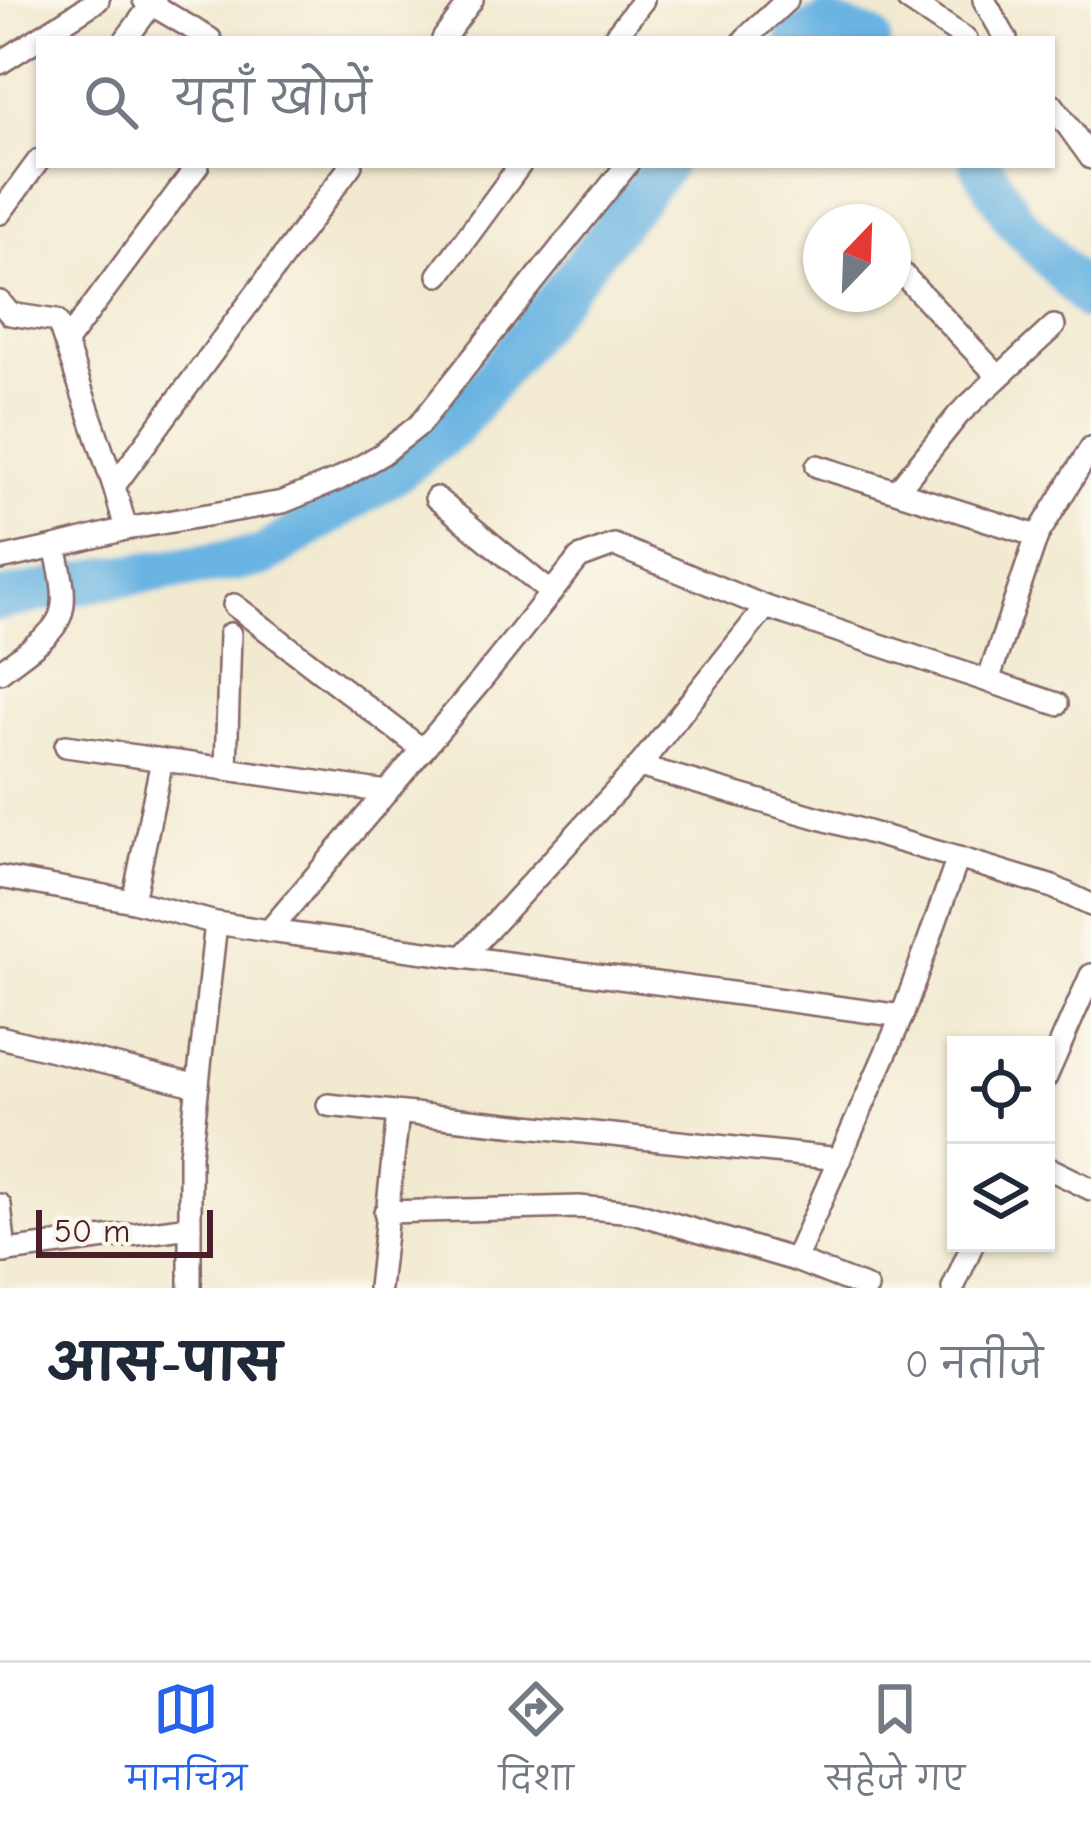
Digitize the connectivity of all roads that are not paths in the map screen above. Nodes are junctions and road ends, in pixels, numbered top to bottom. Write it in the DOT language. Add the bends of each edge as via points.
graph roads {
  1 [pos="98,0"];
  2 [pos="472,0"];
  3 [pos="643,0"];
  4 [pos="787,0"];
  5 [pos="908,0"];
  6 [pos="984,0"];
  7 [pos="150,2"];
  8 [pos="42,36"];
  9 [pos="129,36"];
  10 [pos="205,36"];
  11 [pos="445,36"];
  12 [pos="615,36"];
  13 [pos="748,36"];
  14 [pos="962,36"];
  15 [pos="1004,36"];
  16 [pos="36,40"];
  17 [pos="0,63"];
  18 [pos="1055,108"];
  19 [pos="1091,158"];
  20 [pos="36,164"];
  21 [pos="196,168"];
  22 [pos="349,168"];
  23 [pos="518,168"];
  24 [pos="625,168"];
  25 [pos="0,213"];
  26 [pos="439,275"];
  27 [pos="911,283"];
  28 [pos="0,302"];
  29 [pos="1054,326"];
  30 [pos="66,342"];
  31 [pos="997,375"];
  32 [pos="1091,448"];
  33 [pos="817,466"];
  34 [pos="114,486"];
  35 [pos="896,491"];
  36 [pos="436,499"];
  37 [pos="126,529"];
  38 [pos="1037,536"];
  39 [pos="57,555"];
  40 [pos="0,559"];
  41 [pos="550,592"];
  42 [pos="234,605"];
  43 [pos="766,607"];
  44 [pos="230,634"];
  45 [pos="0,672"];
  46 [pos="988,681"];
  47 [pos="1057,704"];
  48 [pos="66,746"];
  49 [pos="423,750"];
  50 [pos="162,760"];
  51 [pos="639,766"];
  52 [pos="226,769"];
  53 [pos="387,792"];
  54 [pos="958,858"];
  55 [pos="0,877"];
  56 [pos="133,901"];
  57 [pos="1091,905"];
  58 [pos="216,923"];
  59 [pos="269,931"];
  60 [pos="463,957"];
  61 [pos="1091,975"];
  62 [pos="902,1016"];
  63 [pos="0,1037"];
  64 [pos="1055,1057"];
  65 [pos="198,1086"];
  66 [pos="328,1106"];
  67 [pos="398,1113"];
  68 [pos="840,1159"];
  69 [pos="1055,1171"];
  70 [pos="1091,1189"];
  71 [pos="0,1205"];
  72 [pos="386,1211"];
  73 [pos="190,1227"];
  74 [pos="2,1252"];
  75 [pos="969,1252"];
  76 [pos="795,1260"];
  77 [pos="190,1288"];
  78 [pos="379,1288"];
  79 [pos="867,1288"];
  80 [pos="953,1288"];
  1 -- 8 [label="street"];
  2 -- 11 [label="street"];
  3 -- 12 [label="street"];
  4 -- 13 [label="street"];
  5 -- 14 [label="street"];
  6 -- 15 [label="street"];
  7 -- 9 [label="street"];
  7 -- 10 [label="street"];
  16 -- 17 [label="street"];
  18 -- 19 [label="street"];
  20 -- 25 [label="street"];
  21 -- 30 [label="street"];
  22 -- 34 [label="street"];
  23 -- 26 [label="street"];
  24 -- 37 [label="street" via="419,425 382,454 283,502"];
  27 -- 31 [label="street"];
  28 -- 30 [label="street" via="21,318 56,321"];
  29 -- 31 [label="street"];
  30 -- 34 [label="street"];
  31 -- 35 [label="street"];
  32 -- 38 [label="street"];
  33 -- 35 [label="street"];
  34 -- 37 [label="street"];
  35 -- 38 [label="street"];
  36 -- 41 [label="street"];
  37 -- 39 [label="street"];
  38 -- 46 [label="street"];
  39 -- 40 [label="street"];
  39 -- 45 [label="street" via="67,598 59,624"];
  41 -- 43 [label="street" via="579,558 614,545"];
  41 -- 49 [label="street"];
  42 -- 49 [label="street"];
  43 -- 46 [label="street"];
  43 -- 51 [label="street"];
  44 -- 52 [label="street"];
  46 -- 47 [label="street"];
  48 -- 50 [label="street"];
  49 -- 53 [label="street"];
  50 -- 52 [label="street"];
  50 -- 56 [label="street"];
  51 -- 54 [label="street"];
  51 -- 60 [label="street"];
  52 -- 53 [label="street"];
  53 -- 59 [label="street"];
  54 -- 57 [label="street"];
  54 -- 62 [label="street"];
  55 -- 56 [label="street"];
  56 -- 58 [label="street"];
  58 -- 59 [label="street"];
  58 -- 65 [label="street"];
  59 -- 60 [label="street"];
  60 -- 62 [label="street"];
  61 -- 64 [label="street"];
  62 -- 68 [label="street"];
  63 -- 65 [label="street"];
  65 -- 73 [label="street"];
  66 -- 67 [label="street"];
  67 -- 68 [label="street"];
  67 -- 72 [label="street"];
  68 -- 76 [label="street"];
  69 -- 70 [label="street"];
  71 -- 74 [label="street"];
  72 -- 76 [label="street" via="633,1212"];
  72 -- 78 [label="street"];
  73 -- 74 [label="street"];
  73 -- 77 [label="street"];
  75 -- 80 [label="street"];
  76 -- 79 [label="street"];
}
